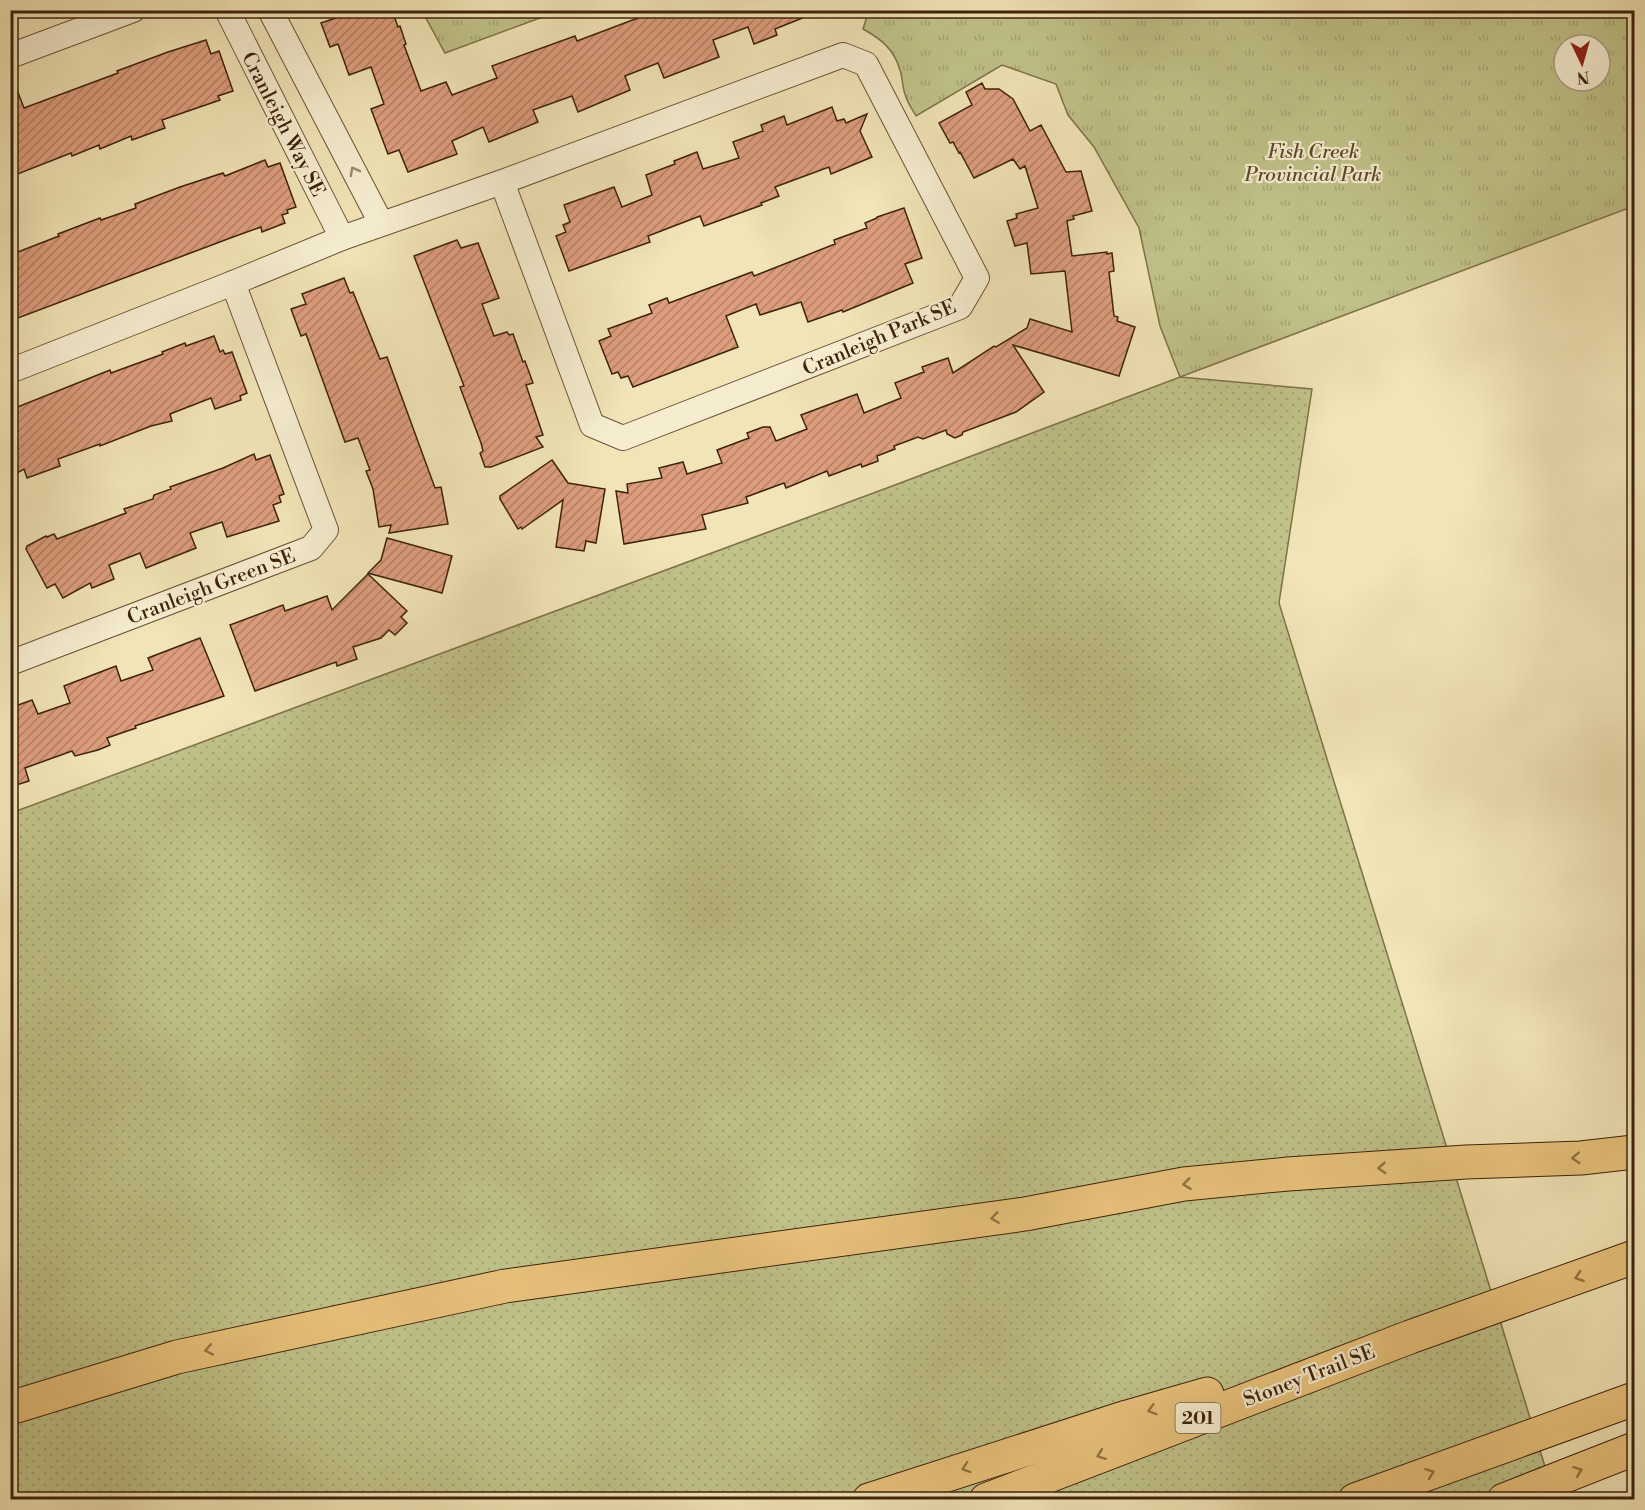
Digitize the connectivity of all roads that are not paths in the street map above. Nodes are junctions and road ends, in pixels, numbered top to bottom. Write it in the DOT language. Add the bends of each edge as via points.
graph roads {
  1 [pos="133,10"];
  2 [pos="227,10"];
  3 [pos="270,10"];
  4 [pos="10,56"];
  5 [pos="502,182"];
  6 [pos="381,223"];
  7 [pos="342,238"];
  8 [pos="233,283"];
  9 [pos="10,371"];
  10 [pos="10,663"];
  11 [pos="1635,1152"];
  12 [pos="1635,1257"];
  13 [pos="1410,1337"];
  14 [pos="1635,1399"];
  15 [pos="10,1407"];
  16 [pos="1635,1449"];
  17 [pos="869,1500"];
  18 [pos="986,1500"];
  19 [pos="1355,1500"];
  20 [pos="1504,1500"];
  1 -- 4 [label="street"];
  2 -- 7 [label="street, Cranleigh Way SE"];
  6 -- 3 [label="street, Cranleigh Way SE, one-way"];
  5 -- 5 [label="street, Cranleigh Park SE" via="843,55 866,64 977,278 960,307 623,438 592,425"];
  5 -- 6 [label="street, Cranleigh Park SE"];
  6 -- 7 [label="street, Cranleigh Park SE"];
  7 -- 8 [label="street"];
  8 -- 9 [label="street"];
  8 -- 10 [label="street, Cranleigh Green SE" via="326,530 311,548"];
  11 -- 15 [label="highway, one-way" via="1184,1184 1025,1214 505,1286 177,1357"];
  12 -- 13 [label="highway, Stoney Trail SE / 201, one-way"];
  13 -- 17 [label="highway, one-way" via="1127,1417"];
  13 -- 18 [label="highway, Stoney Trail SE / 201, one-way"];
  19 -- 14 [label="highway, one-way"];
  20 -- 16 [label="highway, one-way"];
}
